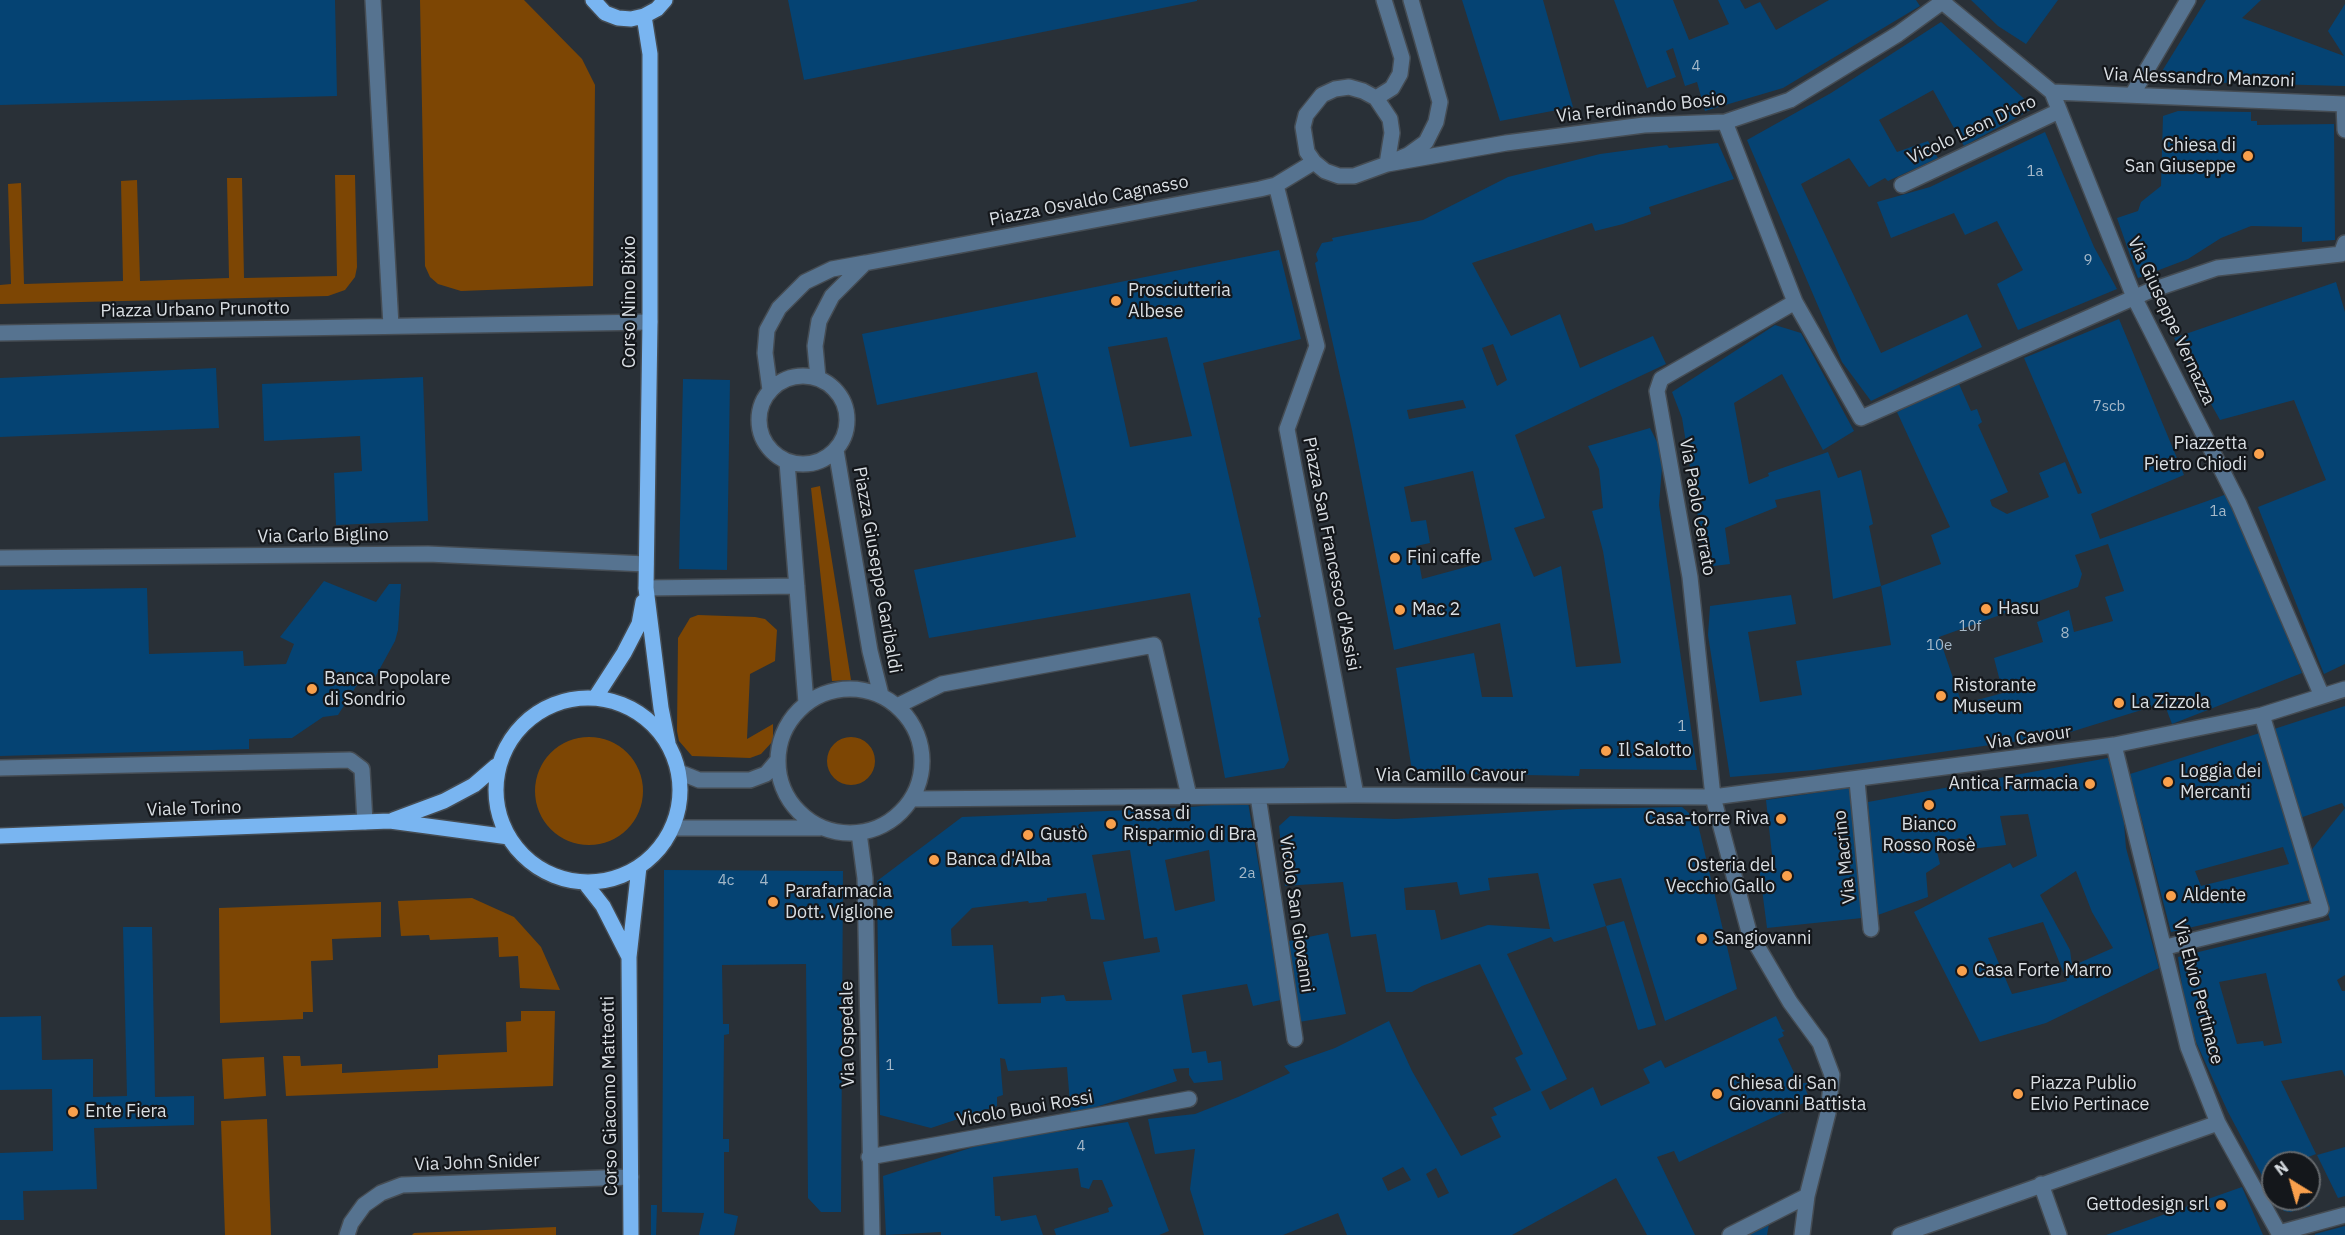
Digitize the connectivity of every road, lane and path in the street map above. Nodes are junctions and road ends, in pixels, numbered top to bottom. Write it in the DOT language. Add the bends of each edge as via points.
graph roads {
  1 [pos="373,0"];
  2 [pos="592,0"];
  3 [pos="665,0"];
  4 [pos="1384,0"];
  5 [pos="1412,0"];
  6 [pos="2188,0"];
  7 [pos="1942,1"];
  8 [pos="644,16"];
  9 [pos="2052,92"];
  10 [pos="2132,95"];
  11 [pos="1376,98"];
  12 [pos="2344,104"];
  13 [pos="2059,111"];
  14 [pos="1725,122"];
  15 [pos="2345,130"];
  16 [pos="1314,162"];
  17 [pos="1387,164"];
  18 [pos="1276,185"];
  19 [pos="1902,185"];
  20 [pos="2345,243"];
  21 [pos="865,263"];
  22 [pos="2134,297"];
  23 [pos="1795,302"];
  24 [pos="650,322"];
  25 [pos="391,326"];
  26 [pos="0,333"];
  27 [pos="818,378"];
  28 [pos="770,390"];
  29 [pos="836,450"];
  30 [pos="788,462"];
  31 [pos="0,558"];
  32 [pos="646,564"];
  33 [pos="797,586"];
  34 [pos="646,588"];
  35 [pos="2345,689"];
  36 [pos="881,695"];
  37 [pos="2322,696"];
  38 [pos="595,698"];
  39 [pos="806,703"];
  40 [pos="897,706"];
  41 [pos="2262,715"];
  42 [pos="668,743"];
  43 [pos="2114,745"];
  44 [pos="777,761"];
  45 [pos="496,766"];
  46 [pos="0,768"];
  47 [pos="680,772"];
  48 [pos="1857,781"];
  49 [pos="1356,795"];
  50 [pos="1190,796"];
  51 [pos="1258,796"];
  52 [pos="1713,797"];
  53 [pos="912,799"];
  54 [pos="390,821"];
  55 [pos="365,822"];
  56 [pos="673,828"];
  57 [pos="820,828"];
  58 [pos="859,833"];
  59 [pos="0,836"];
  60 [pos="509,837"];
  61 [pos="639,867"];
  62 [pos="585,883"];
  63 [pos="1871,929"];
  64 [pos="2166,947"];
  65 [pos="629,957"];
  66 [pos="1295,1039"];
  67 [pos="1189,1099"];
  68 [pos="2218,1123"];
  69 [pos="868,1157"];
  70 [pos="631,1177"];
  71 [pos="2041,1184"];
  72 [pos="1807,1196"];
  73 [pos="2345,1215"];
  74 [pos="2279,1234"];
  75 [pos="347,1235"];
  76 [pos="632,1235"];
  77 [pos="872,1235"];
  78 [pos="1730,1235"];
  79 [pos="1802,1235"];
  80 [pos="1900,1235"];
  81 [pos="2059,1235"];
  1 -- 25 [label="street"];
  2 -- 8 [label="main road" via="605,13 618,18"];
  3 -- 8 [label="main road"];
  4 -- 11 [label="street" via="1402,58 1400,74 1392,88"];
  5 -- 17 [label="street" via="1440,102 1426,142"];
  6 -- 10 [label="street"];
  7 -- 9 [label="street"];
  7 -- 14 [label="street, Via Ferdinando Bosio" via="1898,34 1790,100"];
  8 -- 24 [label="main road, Corso Nino Bixio" via="650,54"];
  9 -- 10 [label="street, Via Alessandro Manzoni"];
  9 -- 13 [label="street, Via Giuseppe Vernazza"];
  10 -- 12 [label="street, Via Alessandro Manzoni"];
  11 -- 16 [label="street" via="1349,87 1335,89 1313,104 1306,115 1303,140"];
  11 -- 17 [label="street" via="1390,119"];
  12 -- 15 [label="street"];
  13 -- 19 [label="street, Vicolo Leon D'oro"];
  13 -- 22 [label="street, Via Giuseppe Vernazza"];
  14 -- 17 [label="street, Via Ferdinando Bosio" via="1644,124"];
  14 -- 23 [label="street"];
  16 -- 17 [label="street" via="1325,171 1354,176"];
  16 -- 18 [label="street, Piazza Osvaldo Cagnasso"];
  18 -- 21 [label="street, Piazza Osvaldo Cagnasso"];
  18 -- 49 [label="street, Piazza San Francesco d'Assisi" via="1317,346 1287,429"];
  20 -- 22 [label="street" via="2341,254 2217,268"];
  21 -- 27 [label="street" via="832,296 819,321 815,346"];
  21 -- 28 [label="street, Piazza Osvaldo Cagnasso" via="832,269 805,282 779,308 767,330 765,353"];
  22 -- 23 [label="street" via="1861,418"];
  22 -- 37 [label="street, Via Giuseppe Vernazza" via="2240,504"];
  23 -- 52 [label="street, Via Paolo Cerrato" via="1661,379 1657,392 1690,576"];
  24 -- 25 [label="street, Piazza Urbano Prunotto"];
  24 -- 32 [label="main road, Corso Nino Bixio"];
  25 -- 26 [label="street, Piazza Urbano Prunotto"];
  27 -- 28 [label="street" via="801,375 784,379"];
  27 -- 29 [label="street" via="833,387 844,401 848,418 845,435"];
  28 -- 30 [label="street" via="761,405 758,422 762,439 773,453"];
  29 -- 30 [label="street" via="822,461 805,465"];
  29 -- 36 [label="street, Piazza Giuseppe Garibaldi"];
  30 -- 33 [label="street"];
  31 -- 32 [label="street, Via Carlo Biglino" via="428,554"];
  32 -- 34 [label="main road, Corso Nino Bixio"];
  33 -- 34 [label="street"];
  33 -- 39 [label="street"];
  34 -- 38 [label="main road, Corso Nino Bixio" via="639,624"];
  34 -- 42 [label="main road, Corso Nino Bixio"];
  35 -- 37 [label="street, Via Cavour"];
  36 -- 39 [label="street, Piazza Giuseppe Garibaldi" via="844,689"];
  36 -- 40 [label="street, Piazza Giuseppe Garibaldi"];
  37 -- 41 [label="street, Via Cavour"];
  38 -- 42 [label="main road" via="622,704 649,720"];
  38 -- 45 [label="main road" via="567,700 541,711 519,729"];
  39 -- 44 [label="street, Piazza Giuseppe Garibaldi" via="781,739"];
  40 -- 50 [label="street" via="942,684 1154,645"];
  40 -- 53 [label="street, Piazza Giuseppe Garibaldi" via="911,721 920,740 921,770"];
  41 -- 43 [label="street, Via Cavour"];
  41 -- 64 [label="street" via="2321,909"];
  42 -- 47 [label="main road"];
  43 -- 48 [label="street, Via Cavour"];
  43 -- 64 [label="street, Via Elvio Pertinace"];
  44 -- 47 [label="street" via="766,774 750,780 699,780"];
  44 -- 57 [label="street, Piazza Giuseppe Garibaldi" via="790,802"];
  45 -- 54 [label="main road, Viale Torino" via="474,785 444,801"];
  45 -- 60 [label="main road" via="498,808"];
  46 -- 55 [label="street" via="350,760 362,770"];
  47 -- 56 [label="main road" via="680,802"];
  48 -- 52 [label="street, Via Cavour"];
  48 -- 63 [label="street, Via Macrino"];
  49 -- 51 [label="street, Via Camillo Cavour"];
  49 -- 52 [label="street, Via Camillo Cavour"];
  50 -- 51 [label="street, Via Camillo Cavour"];
  50 -- 53 [label="street, Via Camillo Cavour"];
  51 -- 66 [label="street, Vicolo San Giovanni"];
  52 -- 72 [label="street, Via Paolo Cerrato" via="1749,932 1790,1002 1820,1043 1832,1075 1828,1113"];
  53 -- 58 [label="street, Piazza Giuseppe Garibaldi" via="898,816 880,828"];
  54 -- 55 [label="main road, Viale Torino"];
  54 -- 60 [label="main road, Viale Torino"];
  55 -- 59 [label="main road, Viale Torino"];
  56 -- 57 [label="street, Piazza Giuseppe Garibaldi"];
  56 -- 61 [label="main road" via="659,850"];
  57 -- 58 [label="street, Piazza Giuseppe Garibaldi"];
  58 -- 69 [label="street, Via Ospedale" via="866,878"];
  60 -- 62 [label="main road" via="528,861 555,877"];
  61 -- 62 [label="main road" via="616,879"];
  61 -- 65 [label="main road, Corso Giacomo Matteotti"];
  62 -- 65 [label="main road, Corso Giacomo Matteotti" via="603,906"];
  64 -- 68 [label="street, Via Elvio Pertinace" via="2188,1047"];
  65 -- 70 [label="main road, Corso Giacomo Matteotti"];
  67 -- 69 [label="street, Vicolo Buoi Rossi"];
  68 -- 71 [label="street"];
  68 -- 74 [label="street, Via Elvio Pertinace"];
  69 -- 77 [label="street, Via Ospedale"];
  70 -- 75 [label="street, Via John Snider" via="402,1185 381,1192 364,1205"];
  70 -- 76 [label="main road, Corso Giacomo Matteotti"];
  71 -- 80 [label="street"];
  71 -- 81 [label="street"];
  72 -- 78 [label="street"];
  72 -- 79 [label="street"];
  73 -- 74 [label="street"];
}
